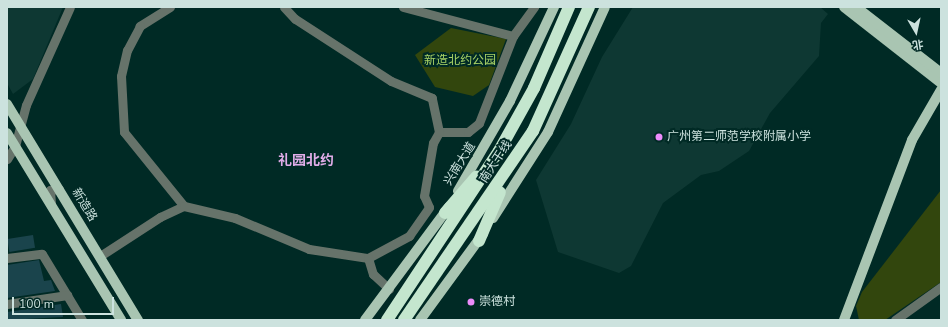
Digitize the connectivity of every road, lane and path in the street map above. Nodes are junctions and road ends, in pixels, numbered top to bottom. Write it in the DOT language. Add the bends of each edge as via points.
graph roads {
  1 [pos="70,7"];
  2 [pos="170,7"];
  3 [pos="284,7"];
  4 [pos="403,7"];
  5 [pos="534,7"];
  6 [pos="554,7"];
  7 [pos="569,7"];
  8 [pos="589,7"];
  9 [pos="605,7"];
  10 [pos="844,7"];
  11 [pos="856,7"];
  12 [pos="513,36"];
  13 [pos="941,73"];
  14 [pos="941,83"];
  15 [pos="941,90"];
  16 [pos="7,104"];
  17 [pos="20,126"];
  18 [pos="439,132"];
  19 [pos="7,133"];
  20 [pos="15,146"];
  21 [pos="499,151"];
  22 [pos="7,160"];
  23 [pos="511,166"];
  24 [pos="59,189"];
  25 [pos="51,205"];
  26 [pos="184,206"];
  27 [pos="445,213"];
  28 [pos="479,240"];
  29 [pos="100,256"];
  30 [pos="7,258"];
  31 [pos="368,258"];
  32 [pos="941,287"];
  33 [pos="389,289"];
  34 [pos="67,295"];
  35 [pos="7,304"];
  36 [pos="82,320"];
  37 [pos="121,320"];
  38 [pos="138,320"];
  39 [pos="365,320"];
  40 [pos="387,320"];
  41 [pos="404,320"];
  42 [pos="420,320"];
  43 [pos="844,320"];
  44 [pos="896,320"];
  1 -- 17 [label="street"];
  2 -- 26 [label="street" via="140,26 127,50 120,76 124,132"];
  3 -- 18 [label="street" via="295,19 365,66 391,81 432,98"];
  4 -- 12 [label="street"];
  5 -- 12 [label="street"];
  6 -- 27 [label="main road, 兴南大道" via="510,101"];
  7 -- 21 [label="highway, 南大干线" via="534,88"];
  8 -- 23 [label="highway, 南大干线" via="548,100"];
  9 -- 28 [label="main road" via="548,132"];
  10 -- 14 [label="main road"];
  11 -- 13 [label="main road"];
  12 -- 18 [label="street" via="479,123 468,132"];
  15 -- 43 [label="main road" via="912,140"];
  16 -- 17 [label="main road, 新造路"];
  17 -- 20 [label="street"];
  17 -- 24 [label="main road, 新造路"];
  18 -- 31 [label="street" via="432,143 424,196 429,207 409,236"];
  19 -- 20 [label="main road"];
  20 -- 22 [label="street"];
  20 -- 25 [label="main road"];
  21 -- 27 [label="highway"];
  21 -- 40 [label="highway, 南大干线"];
  23 -- 28 [label="highway"];
  23 -- 41 [label="highway, 南大干线"];
  24 -- 25 [label="street" via="50,190"];
  24 -- 29 [label="main road, 新造路"];
  25 -- 37 [label="main road"];
  26 -- 29 [label="street" via="160,217"];
  26 -- 31 [label="street" via="235,218 309,249"];
  27 -- 33 [label="main road, 兴南大道"];
  28 -- 42 [label="main road"];
  29 -- 38 [label="main road, 新造路"];
  30 -- 34 [label="street" via="42,254"];
  31 -- 33 [label="street" via="374,274"];
  32 -- 44 [label="street"];
  33 -- 39 [label="main road, 兴南大道"];
  34 -- 35 [label="street"];
  34 -- 36 [label="street"];
}
